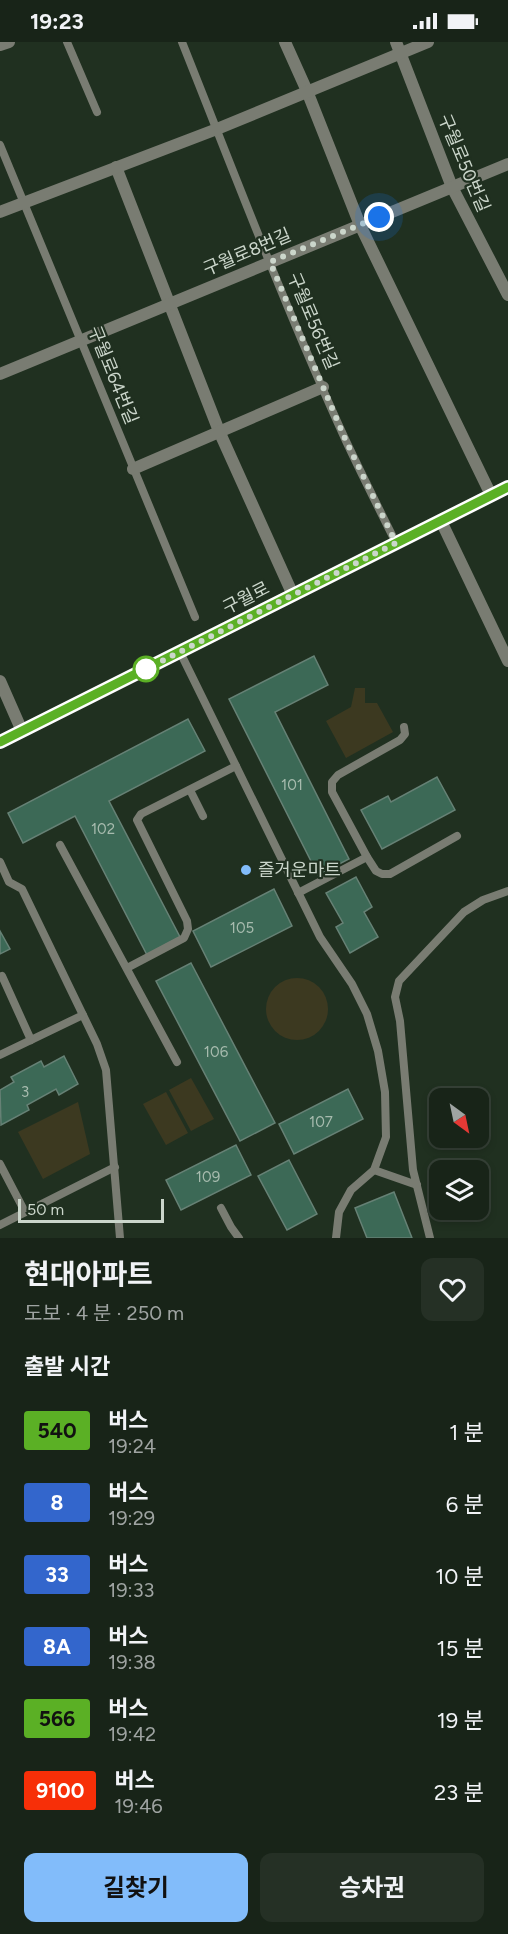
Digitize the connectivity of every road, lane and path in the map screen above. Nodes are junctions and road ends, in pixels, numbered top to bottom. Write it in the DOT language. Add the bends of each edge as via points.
graph roads {
  1 [pos="9,42"];
  2 [pos="67,42"];
  3 [pos="182,42"];
  4 [pos="285,42"];
  5 [pos="428,42"];
  6 [pos="0,45"];
  7 [pos="398,48"];
  8 [pos="307,91"];
  9 [pos="97,112"];
  10 [pos="216,129"];
  11 [pos="0,145"];
  12 [pos="508,164"];
  13 [pos="116,167"];
  14 [pos="452,187"];
  15 [pos="24,203"];
  16 [pos="0,212"];
  17 [pos="360,225"];
  18 [pos="270,262"];
  19 [pos="508,296"];
  20 [pos="169,304"];
  21 [pos="81,341"];
  22 [pos="0,374"];
  23 [pos="323,387"];
  24 [pos="219,432"];
  25 [pos="133,469"];
  26 [pos="508,487"];
  27 [pos="491,495"];
  28 [pos="441,521"];
  29 [pos="396,543"];
  30 [pos="293,595"];
  31 [pos="195,617"];
  32 [pos="180,652"];
  33 [pos="508,661"];
  34 [pos="0,681"];
  35 [pos="404,727"];
  36 [pos="22,731"];
  37 [pos="0,742"];
  38 [pos="236,766"];
  39 [pos="190,790"];
  40 [pos="203,816"];
  41 [pos="457,836"];
  42 [pos="60,845"];
  43 [pos="367,857"];
  44 [pos="0,862"];
  45 [pos="5,882"];
  46 [pos="508,891"];
  47 [pos="298,893"];
  48 [pos="127,968"];
  49 [pos="2,976"];
  50 [pos="83,1015"];
  51 [pos="31,1040"];
  52 [pos="0,1055"];
  53 [pos="177,1062"];
  54 [pos="0,1164"];
  55 [pos="115,1167"];
  56 [pos="374,1170"];
  57 [pos="417,1185"];
  58 [pos="220,1208"];
  59 [pos="25,1212"];
  60 [pos="0,1225"];
  61 [pos="120,1238"];
  62 [pos="239,1238"];
  63 [pos="336,1238"];
  64 [pos="430,1238"];
  1 -- 6 [label="street"];
  2 -- 9 [label="lane"];
  3 -- 10 [label="lane, 구월로56번길"];
  4 -- 8 [label="street"];
  5 -- 7 [label="street"];
  7 -- 8 [label="street"];
  7 -- 14 [label="street, 구월로50번길"];
  8 -- 10 [label="street"];
  8 -- 17 [label="street"];
  10 -- 13 [label="street"];
  10 -- 18 [label="lane, 구월로56번길"];
  11 -- 15 [label="lane, 구월로64번길"];
  12 -- 14 [label="street, 구월로8번길"];
  13 -- 15 [label="street"];
  13 -- 20 [label="street"];
  14 -- 17 [label="street, 구월로8번길"];
  14 -- 19 [label="street, 구월로50번길"];
  15 -- 16 [label="street"];
  15 -- 21 [label="lane, 구월로64번길"];
  17 -- 18 [label="street, 구월로8번길"];
  17 -- 27 [label="street"];
  18 -- 20 [label="street, 구월로8번길"];
  18 -- 23 [label="lane, 구월로56번길"];
  20 -- 21 [label="street, 구월로8번길"];
  20 -- 24 [label="street"];
  21 -- 22 [label="street, 구월로8번길"];
  21 -- 25 [label="lane, 구월로64번길"];
  23 -- 24 [label="street"];
  23 -- 29 [label="lane, 구월로56번길"];
  24 -- 25 [label="street"];
  24 -- 30 [label="street"];
  25 -- 31 [label="lane, 구월로64번길"];
  26 -- 27 [label="main road, 구월로"];
  27 -- 28 [label="main road, 구월로"];
  28 -- 29 [label="main road, 구월로"];
  28 -- 33 [label="street"];
  29 -- 30 [label="main road, 구월로"];
  30 -- 32 [label="main road, 구월로"];
  32 -- 36 [label="main road, 구월로"];
  32 -- 38 [label="lane"];
  34 -- 36 [label="street"];
  35 -- 43 [label="lane" via="405,734 400,740 332,782 332,792"];
  36 -- 37 [label="main road, 구월로"];
  38 -- 39 [label="lane"];
  38 -- 47 [label="lane"];
  39 -- 40 [label="lane"];
  39 -- 48 [label="lane" via="141,814 137,820 188,929 184,938"];
  41 -- 43 [label="lane" via="390,874 376,871"];
  42 -- 48 [label="lane"];
  43 -- 47 [label="lane"];
  44 -- 45 [label="lane"];
  45 -- 50 [label="lane" via="22,890"];
  46 -- 57 [label="lane" via="464,912 399,981 395,997"];
  47 -- 56 [label="lane" via="320,937 352,984 378,1051 385,1092 386,1137"];
  48 -- 53 [label="lane"];
  49 -- 51 [label="lane"];
  50 -- 51 [label="lane"];
  50 -- 55 [label="lane" via="106,1070"];
  51 -- 52 [label="lane"];
  54 -- 59 [label="lane"];
  55 -- 59 [label="lane"];
  55 -- 61 [label="lane"];
  56 -- 57 [label="lane"];
  56 -- 63 [label="lane" via="351,1190 339,1212"];
  57 -- 64 [label="lane"];
  58 -- 62 [label="lane"];
  59 -- 60 [label="lane"];
}
